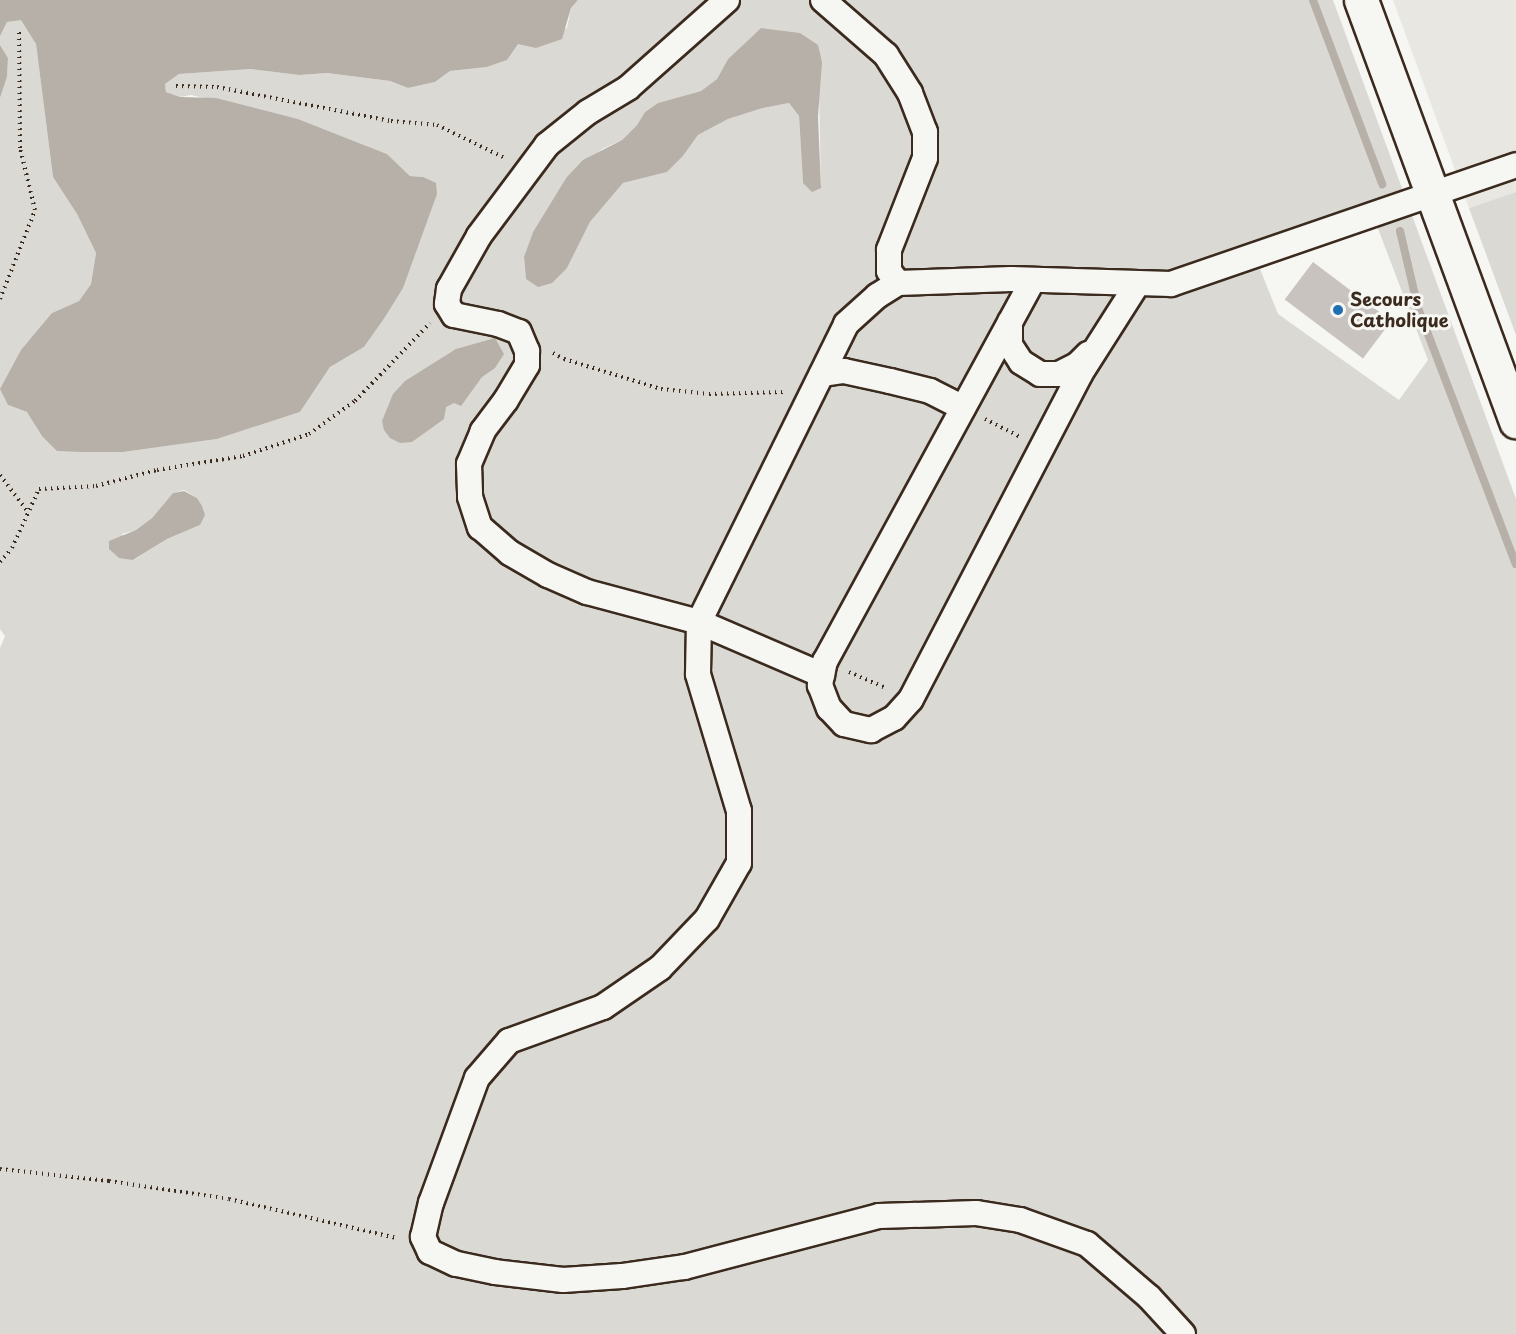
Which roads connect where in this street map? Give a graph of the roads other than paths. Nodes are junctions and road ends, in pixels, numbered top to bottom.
1 (727, 0) edge
2 (823, 0) edge
3 (1361, 0) edge
4 (1516, 165) edge
5 (1433, 194) junction
6 (889, 250) junction
7 (1033, 280) junction
8 (1138, 283) junction
9 (898, 284) junction
10 (1010, 322) junction
11 (846, 324) junction
12 (1099, 343) junction
13 (819, 381) junction
14 (963, 408) junction
15 (1516, 421) edge
16 (699, 622) junction
17 (824, 668) junction
18 (1183, 1334) edge

1 - 16 street
2 - 6 street
3 - 5 main road
4 - 5 street
5 - 8 street
5 - 15 main road
6 - 9 street
6 - 11 street
7 - 8 street
7 - 9 street
7 - 10 street
8 - 12 street
9 - 11 street
10 - 12 street
10 - 14 street
11 - 13 street
12 - 17 street
13 - 14 street
13 - 16 street
14 - 17 street
16 - 17 street
16 - 18 street

